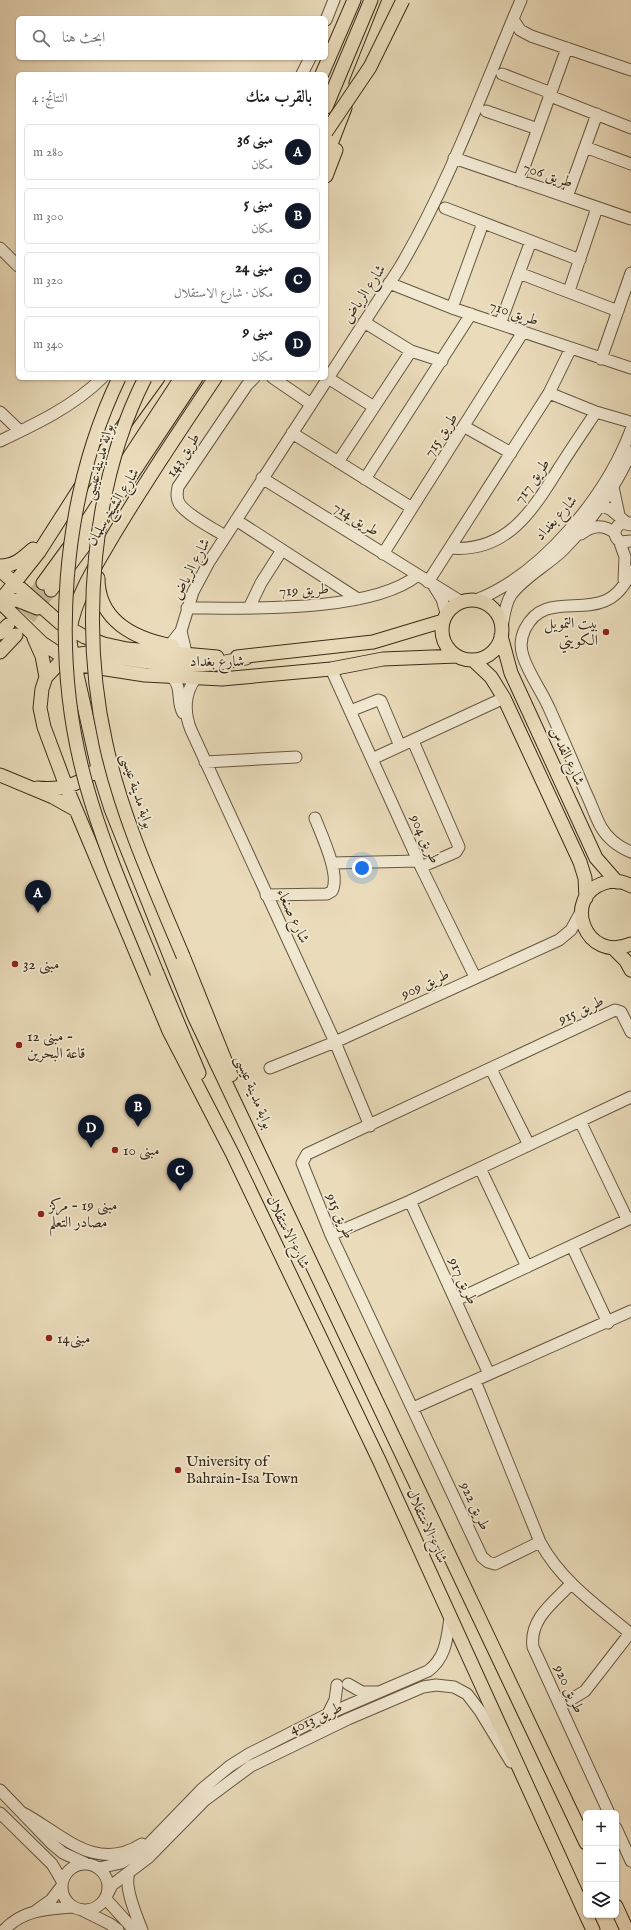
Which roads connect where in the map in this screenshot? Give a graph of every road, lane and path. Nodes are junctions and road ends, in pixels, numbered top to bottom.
1 (334, 0) edge
2 (354, 0) edge
3 (371, 0) edge
4 (389, 0) edge
5 (403, 0) edge
6 (521, 0) edge
7 (328, 16) edge
8 (513, 19) junction
9 (360, 27) junction
10 (531, 36) junction
11 (505, 37) junction
12 (567, 48) junction
13 (309, 60) edge
14 (631, 70) edge
15 (303, 72) edge
16 (323, 72) edge
17 (502, 74) dead end
18 (328, 84) edge
19 (550, 96) junction
20 (328, 102) edge
21 (486, 111) dead end
22 (597, 114) junction
23 (631, 128) edge
24 (538, 129) junction
25 (332, 130) edge
26 (585, 147) junction
27 (328, 148) edge
28 (454, 158) junction
29 (631, 164) edge
30 (328, 170) edge
31 (519, 181) junction
32 (567, 197) junction
33 (445, 208) dead end
34 (597, 208) junction
35 (631, 219) edge
36 (483, 223) junction
37 (531, 241) junction
38 (0, 248) edge
39 (580, 260) junction
40 (16, 264) edge
41 (519, 273) junction
42 (631, 275) edge
43 (389, 283) junction
44 (569, 291) junction
45 (452, 308) junction
46 (618, 310) junction
47 (471, 314) junction
48 (364, 322) junction
49 (500, 324) junction
50 (523, 332) junction
51 (571, 348) junction
52 (411, 351) junction
53 (602, 359) junction
54 (442, 361) junction
55 (631, 368) edge
56 (328, 378) joint
57 (100, 380) edge
58 (118, 380) edge
59 (144, 380) edge
60 (157, 380) edge
61 (181, 380) edge
62 (195, 380) edge
63 (214, 380) edge
64 (252, 380) edge
65 (276, 380) edge
66 (327, 380) edge
67 (549, 393) junction
68 (311, 404) junction
69 (374, 407) junction
70 (0, 412) edge
71 (596, 412) junction
72 (629, 425) edge
73 (465, 427) junction
74 (20, 431) junction
75 (292, 433) junction
76 (0, 441) edge
77 (631, 452) edge
78 (511, 453) junction
79 (338, 462) junction
80 (262, 478) junction
81 (365, 479) junction
82 (613, 486) junction
83 (615, 501) junction
84 (594, 506) junction
85 (412, 508) junction
86 (619, 515) junction
87 (236, 520) junction
88 (630, 522) edge
89 (52, 532) junction
90 (616, 535) junction
91 (226, 536) junction
92 (631, 541) edge
93 (450, 548) junction
94 (282, 550) junction
95 (563, 550) junction
96 (383, 554) junction
97 (102, 555) junction
98 (0, 566) edge
99 (0, 570) edge
100 (631, 571) edge
101 (418, 575) junction
102 (431, 584) junction
103 (623, 584) junction
104 (5, 596) edge
105 (358, 599) junction
106 (476, 600) junction
107 (460, 601) junction
108 (187, 608) junction
109 (249, 608) junction
110 (444, 617) junction
111 (54, 619) junction
112 (9, 627) edge
113 (70, 630) junction
114 (181, 630) junction
115 (502, 631) junction
116 (32, 634) junction
117 (170, 645) junction
118 (185, 648) junction
119 (0, 652) edge
120 (457, 656) junction
121 (246, 658) junction
122 (70, 659) junction
123 (472, 660) junction
124 (331, 669) junction
125 (110, 671) junction
126 (46, 677) junction
127 (172, 677) junction
128 (196, 678) junction
129 (82, 693) junction
130 (504, 698) junction
131 (350, 711) junction
132 (187, 719) junction
133 (413, 741) junction
134 (400, 746) junction
135 (296, 758) dead end
136 (372, 759) junction
137 (205, 762) junction
138 (98, 768) junction
139 (0, 775) edge
140 (66, 786) junction
141 (27, 788) junction
142 (76, 810) junction
143 (315, 818) dead end
144 (631, 852) edge
145 (332, 863) junction
146 (419, 864) junction
147 (617, 882) junction
148 (631, 886) edge
149 (266, 895) junction
150 (586, 898) junction
151 (581, 912) junction
152 (631, 944) edge
153 (614, 949) junction
154 (631, 970) edge
155 (475, 977) junction
156 (631, 1032) edge
157 (335, 1042) junction
158 (270, 1068) dead end
159 (491, 1069) junction
160 (631, 1097) edge
161 (580, 1121) junction
162 (370, 1126) junction
163 (529, 1145) junction
164 (232, 1152) junction
165 (480, 1168) junction
166 (279, 1196) junction
167 (410, 1201) junction
168 (629, 1219) edge
169 (331, 1235) junction
170 (572, 1246) junction
171 (527, 1267) junction
172 (456, 1300) junction
173 (631, 1311) edge
174 (608, 1323) junction
175 (489, 1374) junction
176 (475, 1381) junction
177 (413, 1408) junction
178 (540, 1542) junction
179 (571, 1584) junction
180 (450, 1618) junction
181 (631, 1634) edge
182 (379, 1692) junction
183 (560, 1706) junction
184 (352, 1711) junction
185 (328, 1714) junction
186 (0, 1790) edge
187 (529, 1792) junction
188 (608, 1810) edge
189 (0, 1813) edge
190 (23, 1813) junction
191 (161, 1832) junction
192 (619, 1835) edge
193 (583, 1837) edge
194 (631, 1861) edge
195 (85, 1863) junction
196 (99, 1868) junction
197 (130, 1871) junction
198 (61, 1884) junction
199 (106, 1896) junction
200 (77, 1908) junction
201 (583, 1909) edge
202 (37, 1910) junction
203 (619, 1912) edge
204 (587, 1918) edge
205 (627, 1927) edge
206 (4, 1930) edge
207 (118, 1930) edge
208 (134, 1930) edge
209 (142, 1930) edge
210 (593, 1930) edge

1 - 7 street
2 - 16 main road
3 - 9 main road
4 - 25 main road
5 - 25 main road, bridge
6 - 8 street, شارع الرياض
8 - 10 street
8 - 11 street, شارع الرياض
9 - 18 main road
9 - 20 main road
10 - 11 street
10 - 12 street
11 - 28 street, شارع الرياض
12 - 14 street
12 - 19 street
13 - 15 street
17 - 19 street
19 - 22 street
19 - 24 street
21 - 24 street
22 - 23 street
22 - 26 street
24 - 31 street
25 - 27 main road
25 - 30 main road
26 - 29 street
26 - 32 street
28 - 31 street, طريق 706
28 - 43 street, شارع الرياض
31 - 32 street, طريق 706
32 - 34 street, طريق 706
33 - 36 street
34 - 35 street, طريق 706
34 - 39 street
36 - 37 street
36 - 45 street
37 - 39 street
37 - 41 street
38 - 40 street
39 - 44 street
41 - 44 street
41 - 49 street
42 - 46 street
43 - 45 street, طريق 710
43 - 48 street, شارع الرياض
44 - 46 street
45 - 47 street, طريق 710
46 - 53 street
47 - 49 street, طريق 710
47 - 54 street
48 - 52 street
48 - 56 street, شارع الرياض
49 - 50 street, طريق 710
50 - 51 street, طريق 710
50 - 73 street, طريق 715
51 - 53 street, طريق 710
51 - 67 street
52 - 54 street
52 - 69 street
53 - 55 street, طريق 710
54 - 81 street
56 - 69 street
57 - 74 street
58 - 164 main road, بوابة مدينة عيسى, bridge
59 - 166 main road, بوابة مدينة عيسى, bridge
60 - 89 main road
61 - 62 main road, شارع الشيخ سلمان
63 - 97 main road, شارع الشيخ سلمان
64 - 91 street, طريق 143
65 - 68 street
66 - 68 street, شارع الرياض
67 - 71 street
67 - 78 street
68 - 75 street, شارع الرياض
69 - 79 street
70 - 74 street
71 - 72 street
71 - 93 street, طريق 717
72 - 84 street, شارع بغداد
73 - 78 street
73 - 85 street, طريق 715
74 - 76 street
75 - 79 street
75 - 80 street, شارع الرياض
77 - 82 street, شارع بغداد
78 - 93 street
79 - 81 street
80 - 87 street, شارع الرياض
80 - 96 street, طريق 714
81 - 85 street
82 - 83 street
82 - 84 street, شارع بغداد
83 - 86 street
83 - 88 street
84 - 86 street
84 - 90 street
84 - 95 street, شارع بغداد
84 - 106 street, شارع بغداد
85 - 96 street, طريق 715
86 - 88 street
87 - 91 street, شارع الرياض
87 - 94 street
88 - 90 street
89 - 98 main road
89 - 104 main road
90 - 92 street
90 - 95 street
90 - 103 street
91 - 108 street, شارع الرياض
93 - 102 street
94 - 105 street
94 - 109 street
95 - 115 street, شارع بغداد
96 - 101 street, طريق 714
97 - 113 main road, شارع الشيخ سلمان
97 - 117 main road
99 - 104 main road, شارع بغداد
100 - 103 street
101 - 102 street, طريق 714
101 - 105 street, طريق 719
102 - 107 street, طريق 714
102 - 110 street, طريق 714
103 - 144 street
104 - 111 main road, شارع بغداد
104 - 111 main road
104 - 112 main road
105 - 109 street, طريق 719
106 - 107 main road
106 - 115 main road
107 - 110 main road
108 - 109 street, طريق 719
108 - 114 street, شارع الرياض
110 - 120 main road
110 - 121 main road, شارع بغداد
111 - 113 main road, شارع بغداد
112 - 116 main road, شارع بغداد
112 - 119 main road
113 - 121 main road, شارع بغداد
113 - 122 main road, شارع الشيخ سلمان
114 - 117 street, شارع الرياض
114 - 118 street, شارع الرياض
115 - 123 main road
115 - 147 main road, شارع القدس
116 - 122 main road, شارع بغداد
116 - 126 main road
117 - 118 main road
118 - 121 main road
120 - 123 main road
120 - 124 main road, شارع بغداد
121 - 122 main road
122 - 125 main road, شارع بغداد
122 - 126 main road
122 - 129 main road, شارع الشيخ سلمان
123 - 130 main road
124 - 128 main road, شارع بغداد
124 - 131 street, طريق 904
125 - 127 main road, شارع بغداد
125 - 129 main road
126 - 140 main road
127 - 128 main road, شارع بغداد
127 - 132 street, شارع صنعاء
128 - 132 street, شارع صنعاء
129 - 138 main road, شارع الشيخ سلمان
130 - 133 street
130 - 150 main road
131 - 134 street
131 - 136 street, طريق 904
132 - 137 street, شارع صنعاء
133 - 134 street
133 - 146 street
134 - 136 street
135 - 137 street
136 - 146 street, طريق 904
137 - 149 street, شارع صنعاء
138 - 140 main road
138 - 166 main road, شارع الشيخ سلمان
139 - 141 main road
140 - 141 main road
140 - 142 main road
141 - 142 main road
142 - 164 main road
143 - 145 street
145 - 146 street
145 - 149 street
146 - 155 street, طريق 904
147 - 148 main road
147 - 150 main road
149 - 157 street, شارع صنعاء
150 - 151 main road
151 - 153 main road
151 - 155 street, طريق 909
152 - 153 main road
153 - 154 main road
155 - 157 street, طريق 909
156 - 159 street, طريق 915
157 - 158 street, طريق 909
157 - 162 street, شارع صنعاء
159 - 162 street, طريق 915
159 - 163 street
160 - 161 street
161 - 163 street
161 - 168 street
162 - 169 street, طريق 915
163 - 165 street
164 - 180 main road, شارع الاستقلال
165 - 167 street
165 - 171 street
166 - 193 main road, شارع الاستقلال
167 - 169 street
167 - 172 street, طريق 917
168 - 170 street
169 - 177 street, طريق 915
170 - 171 street
170 - 174 street
171 - 172 street
172 - 175 street, طريق 917
173 - 174 street
174 - 175 street
175 - 176 street
176 - 177 street
176 - 178 street
177 - 178 street, طريق 922
178 - 179 street
179 - 181 street
179 - 183 street, طريق 920
180 - 182 street, طريق 4013
180 - 187 main road, شارع الاستقلال
181 - 183 street
182 - 184 street, طريق 4013
182 - 185 street
183 - 188 street, طريق 920
184 - 185 street, طريق 4013
184 - 187 street, طريق 4013
184 - 197 street, طريق 4013
185 - 191 street, طريق 4013
186 - 190 street
187 - 201 main road, شارع الاستقلال
189 - 198 street
190 - 191 street
190 - 195 street
191 - 196 street, طريق 4013
192 - 194 street
195 - 196 street
195 - 198 street
196 - 199 street
197 - 199 street, طريق 4013
197 - 209 street
198 - 200 street
198 - 202 street
199 - 200 street
199 - 208 street
200 - 202 street
200 - 207 street
202 - 206 street
203 - 205 main road
204 - 210 main road, شارع الاستقلال

